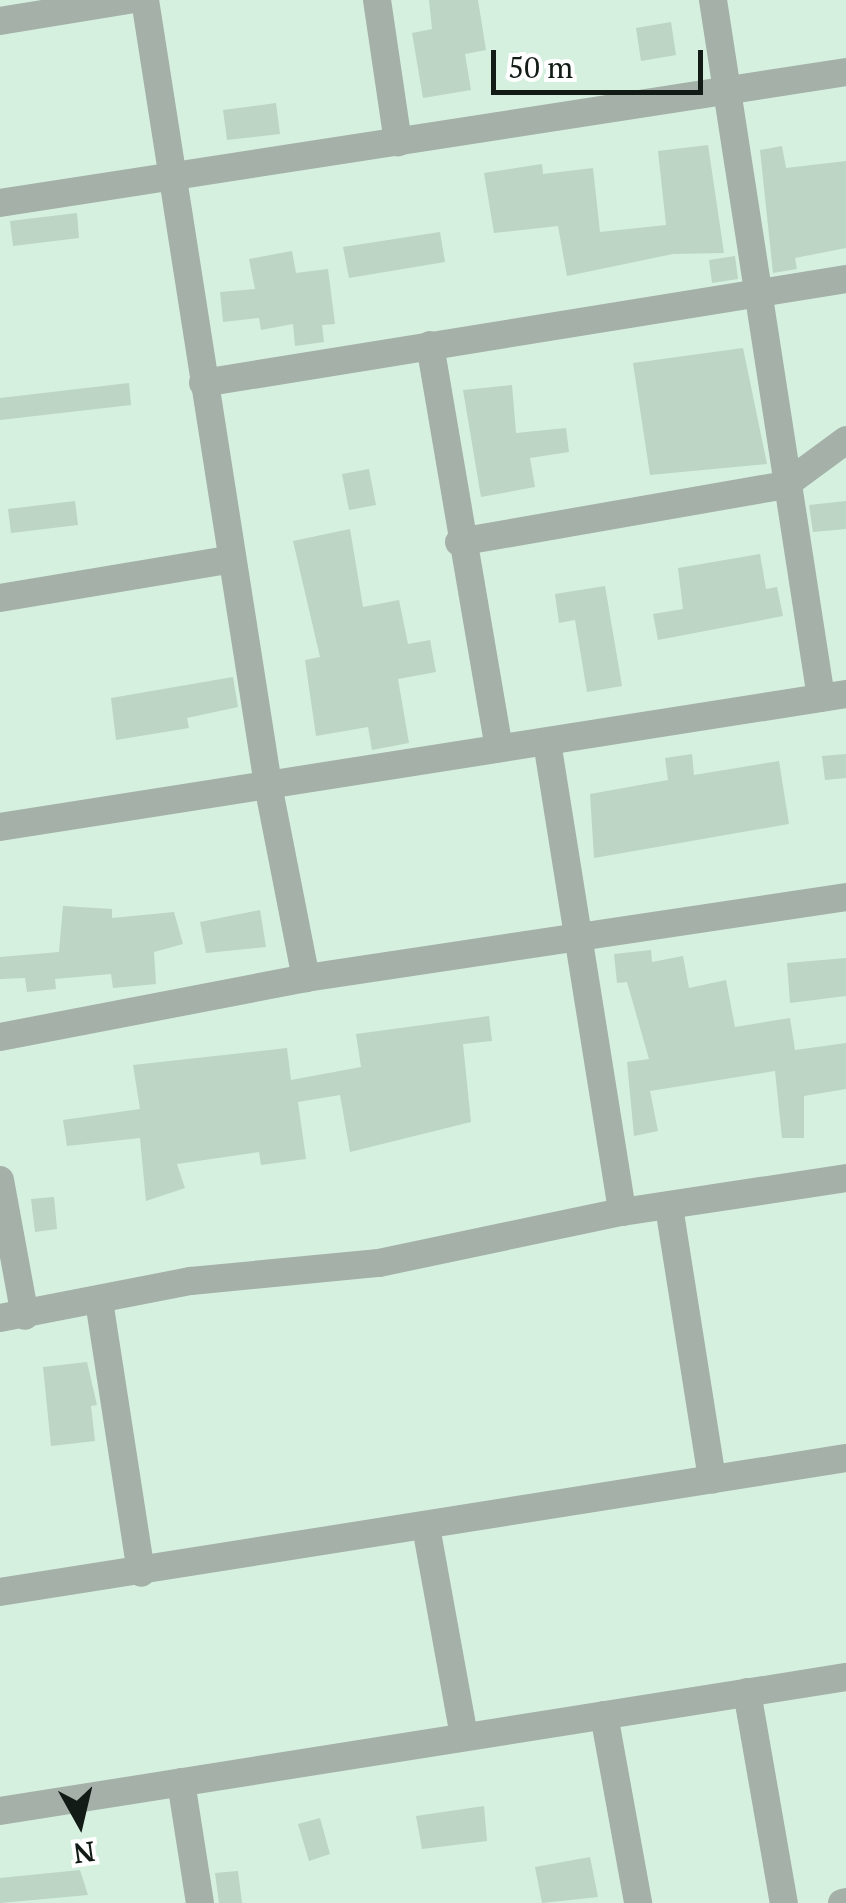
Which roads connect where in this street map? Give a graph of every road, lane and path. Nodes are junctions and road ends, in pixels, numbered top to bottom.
1 (128, 0) edge
2 (145, 0) edge
3 (377, 0) edge
4 (713, 0) edge
5 (0, 21) edge
6 (846, 72) edge
7 (729, 90) junction
8 (398, 142) junction
9 (171, 179) junction
10 (0, 203) edge
11 (846, 279) edge
12 (760, 293) junction
13 (430, 346) junction
14 (204, 382) junction
15 (846, 440) edge
16 (785, 485) junction
17 (459, 542) junction
18 (232, 560) junction
19 (0, 598) edge
20 (834, 696) edge
21 (547, 742) junction
22 (499, 748) junction
23 (268, 785) junction
24 (0, 828) edge
25 (846, 897) edge
26 (577, 936) junction
27 (306, 978) junction
28 (0, 1037) edge
29 (846, 1178) edge
30 (0, 1180) edge
31 (668, 1206) junction
32 (622, 1212) junction
33 (99, 1301) junction
34 (12, 1317) edge
35 (846, 1458) edge
36 (712, 1480) junction
37 (426, 1527) junction
38 (141, 1573) junction
39 (0, 1592) edge
40 (846, 1677) edge
41 (748, 1692) junction
42 (604, 1715) junction
43 (464, 1737) junction
44 (181, 1782) junction
45 (0, 1811) edge
46 (200, 1903) edge
47 (638, 1903) edge
48 (784, 1903) edge

1 - 5 street
2 - 9 street
3 - 8 street
4 - 7 street
6 - 7 street
7 - 8 street
7 - 12 street
8 - 9 street
9 - 10 street
9 - 14 street
11 - 12 street
12 - 13 street
12 - 16 street
13 - 14 street
13 - 17 street
14 - 18 street
15 - 16 street
16 - 17 street
16 - 20 street
17 - 22 street
18 - 19 street
18 - 23 street
20 - 21 street
21 - 22 street
21 - 26 street
22 - 23 street
23 - 24 street
23 - 27 street
25 - 26 street
26 - 27 street
26 - 32 street
27 - 28 street
29 - 31 street
30 - 34 street
31 - 32 street
31 - 36 street
32 - 33 street
33 - 34 street
33 - 38 street
35 - 36 street
36 - 37 street
37 - 38 street
37 - 43 street
38 - 39 street
40 - 41 street
41 - 42 street
41 - 48 street
42 - 43 street
42 - 47 street
43 - 44 street
44 - 45 street
44 - 46 street

